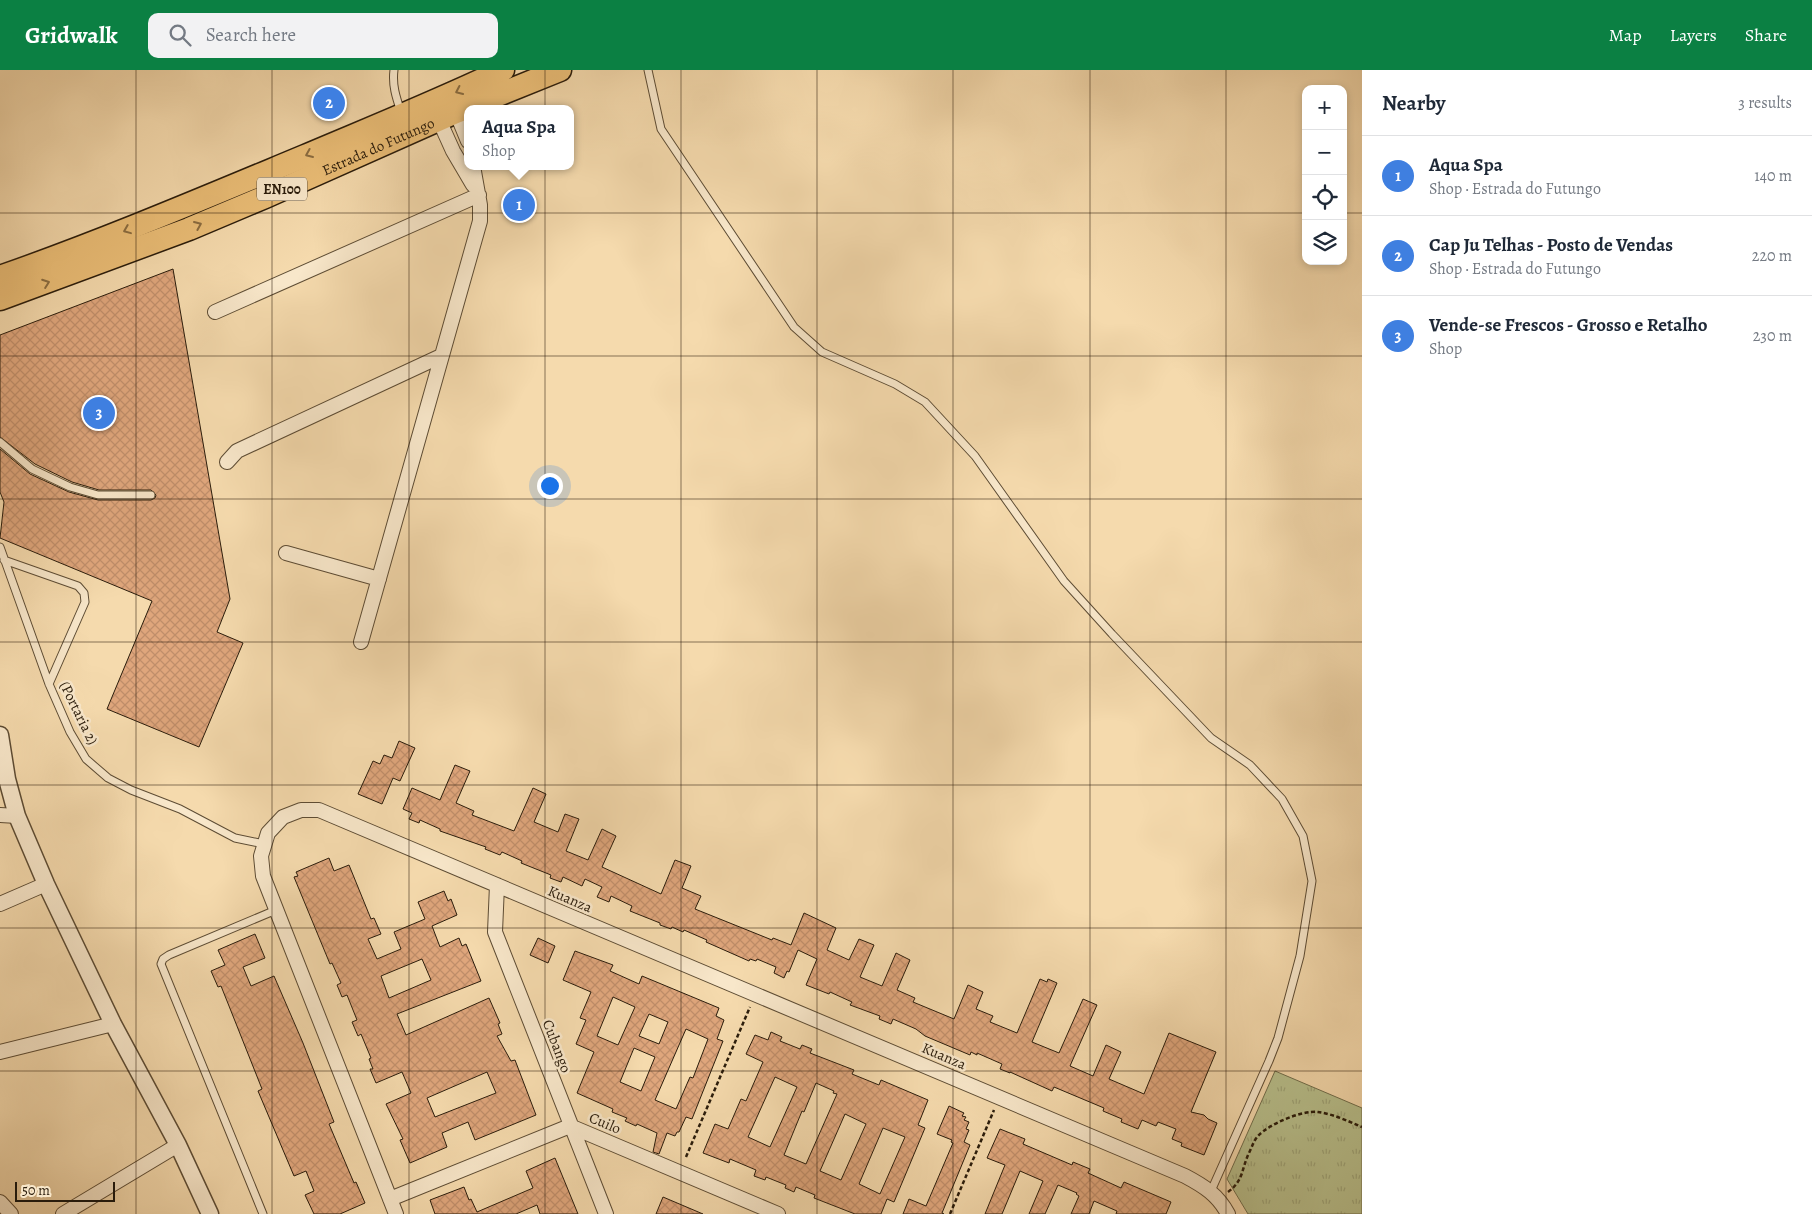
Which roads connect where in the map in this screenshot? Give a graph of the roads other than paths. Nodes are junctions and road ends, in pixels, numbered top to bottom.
1 (394, 70) edge
2 (503, 70) edge
3 (560, 70) edge
4 (648, 70) edge
5 (475, 105) edge
6 (464, 109) edge
7 (402, 114) junction
8 (448, 116) junction
9 (464, 136) edge
10 (464, 170) edge
11 (464, 170) edge
12 (474, 170) edge
13 (479, 195) junction
14 (0, 277) edge
15 (0, 299) edge
16 (214, 312) dead end
17 (441, 356) junction
18 (0, 442) edge
19 (227, 462) dead end
20 (151, 495) dead end
21 (0, 547) edge
22 (286, 553) dead end
23 (4, 560) junction
24 (379, 579) junction
25 (362, 642) dead end
26 (49, 684) junction
27 (0, 735) edge
28 (0, 815) edge
29 (17, 816) junction
30 (264, 844) junction
31 (46, 884) junction
32 (497, 885) junction
33 (0, 904) edge
34 (276, 910) junction
35 (113, 1024) junction
36 (0, 1052) edge
37 (570, 1126) junction
38 (178, 1145) junction
39 (1215, 1195) junction
40 (390, 1199) junction
41 (0, 1202) edge
42 (11, 1214) edge
43 (63, 1214) edge
44 (210, 1214) edge
45 (263, 1214) edge
46 (396, 1214) edge
47 (606, 1214) edge
48 (778, 1214) edge
49 (1228, 1214) edge

1 - 7 lane
2 -> 7 highway, Estrada do Futungo / EN100
3 - 5 highway, Estrada do Futungo / EN100
4 - 39 lane
6 - 8 highway, Estrada do Futungo / EN100
7 -> 14 highway, Estrada do Futungo / EN100
8 - 9 street
8 - 10 street
15 -> 8 highway, Estrada do Futungo / EN100
11 - 13 street
12 - 13 street
13 - 16 street
13 - 17 street
17 - 19 street
17 - 24 street
18 - 20 lane
21 - 23 lane, (Portaria 2)
22 - 24 street
23 - 26 lane, (Portaria 2)
23 - 26 lane
24 - 25 street
26 - 30 lane, (Portaria 2)
27 - 29 street
28 - 29 street
29 - 31 street
30 - 32 street, Kuanza
30 - 34 street, Kuanza
31 - 33 street
31 - 35 street
32 - 37 street, Cubango
32 - 39 street, Kuanza
34 - 40 street, Kuanza
34 - 45 lane
35 - 36 street
35 - 38 street
37 - 40 street, Cuilo
37 - 47 street, Cubango
37 - 48 street, Cuilo
38 - 43 street
38 - 44 street
39 - 49 street
40 - 46 street, Kuanza
41 - 42 street

